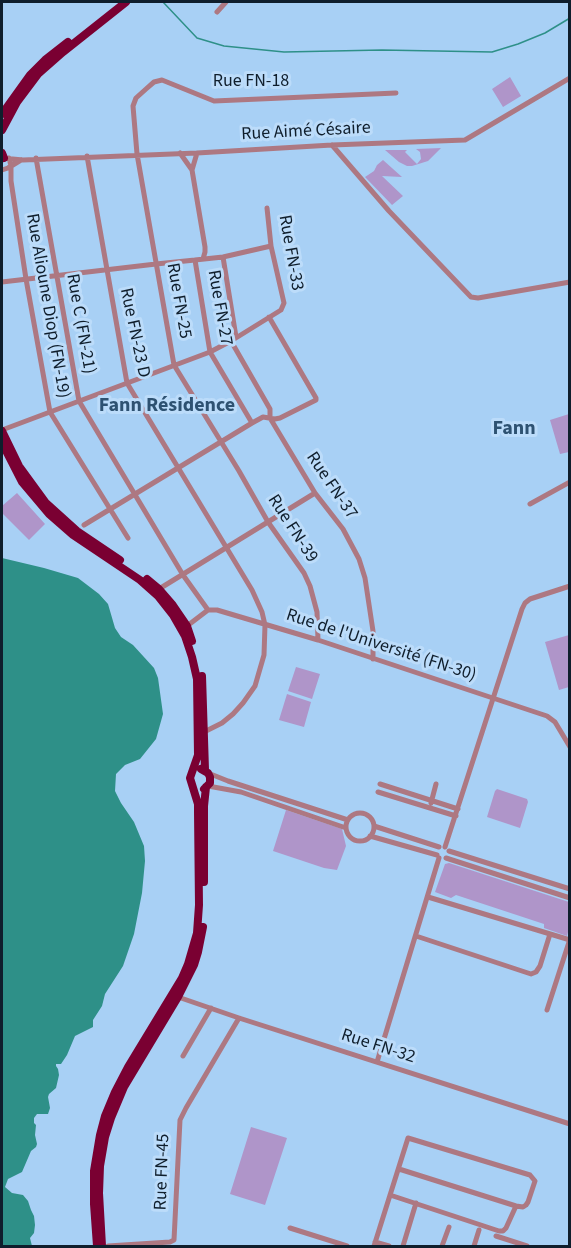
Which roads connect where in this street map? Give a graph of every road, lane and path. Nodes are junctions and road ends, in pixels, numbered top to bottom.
1 (118, 2) edge
2 (126, 2) edge
3 (226, 2) edge
4 (217, 12) dead end
5 (570, 78) edge
6 (396, 93) dead end
7 (2, 114) edge
8 (2, 130) edge
9 (332, 145) junction
10 (180, 153) junction
11 (197, 153) junction
12 (137, 154) junction
13 (87, 156) junction
14 (4, 157) edge
15 (36, 158) junction
16 (25, 159) junction
17 (11, 166) junction
18 (2, 170) edge
19 (192, 170) junction
20 (267, 208) dead end
21 (272, 246) junction
22 (223, 257) junction
23 (202, 260) junction
24 (195, 261) junction
25 (156, 264) junction
26 (106, 270) junction
27 (57, 276) junction
28 (26, 279) junction
29 (2, 282) edge
30 (570, 282) edge
31 (269, 317) junction
32 (234, 339) junction
33 (210, 352) junction
34 (174, 365) junction
35 (127, 383) junction
36 (79, 401) junction
37 (50, 412) junction
38 (270, 418) junction
39 (252, 423) junction
40 (2, 431) edge
41 (221, 442) junction
42 (2, 443) edge
43 (178, 468) junction
44 (570, 482) edge
45 (315, 493) junction
46 (135, 494) junction
47 (530, 504) dead end
48 (110, 509) junction
49 (268, 522) junction
50 (84, 525) dead end
51 (128, 538) dead end
52 (226, 547) junction
53 (183, 575) junction
54 (570, 586) edge
55 (159, 589) junction
56 (208, 610) junction
57 (265, 625) junction
58 (186, 626) junction
59 (318, 640) junction
60 (373, 659) junction
61 (492, 698) junction
62 (204, 732) junction
63 (570, 747) edge
64 (206, 771) junction
65 (192, 773) junction
66 (380, 784) dead end
67 (436, 784) dead end
68 (207, 786) junction
69 (193, 787) junction
70 (397, 790) junction
71 (378, 792) dead end
72 (418, 796) junction
73 (395, 797) junction
74 (431, 801) junction
75 (416, 803) junction
76 (429, 808) junction
77 (458, 808) junction
78 (456, 816) junction
79 (348, 820) junction
80 (374, 826) junction
81 (346, 828) junction
82 (370, 836) junction
83 (445, 849) junction
84 (441, 857) junction
85 (570, 889) edge
86 (428, 897) junction
87 (570, 898) edge
88 (550, 934) junction
89 (416, 936) junction
90 (569, 940) edge
91 (178, 997) junction
92 (211, 1008) junction
93 (547, 1010) dead end
94 (239, 1018) junction
95 (183, 1056) dead end
96 (377, 1062) junction
97 (570, 1124) edge
98 (399, 1168) junction
99 (390, 1195) junction
100 (416, 1203) junction
101 (516, 1206) junction
102 (449, 1227) dead end
103 (290, 1228) dead end
104 (479, 1230) dead end
105 (496, 1236) dead end
106 (326, 1243) edge
107 (374, 1244) edge
108 (97, 1246) edge
109 (102, 1246) edge
110 (108, 1246) edge
111 (347, 1246) edge
112 (388, 1246) edge
113 (403, 1246) edge
114 (442, 1246) edge
115 (474, 1246) edge
116 (526, 1246) edge

1 - 7 highway
2 - 8 highway
3 - 4 street
5 - 9 street, Rue Aimé Césaire
6 - 12 street, Rue FN-18
9 - 11 street, Rue Aimé Césaire
9 - 30 street
10 - 11 street, Rue Aimé Césaire
10 - 12 street, Rue Aimé Césaire
10 - 19 street
11 - 19 street
12 - 13 street, Rue Aimé Césaire
12 - 25 street, Rue FN-25
13 - 15 street, Rue Aimé Césaire
13 - 26 street, Rue FN-23 D
14 - 16 street
14 - 17 street, Rue Alioune Diop (FN-19)
15 - 16 street, Rue Aimé Césaire
15 - 27 street, Rue C (FN-21)
16 - 17 street
17 - 18 street
17 - 28 street, Rue Alioune Diop (FN-19)
19 - 23 street
20 - 21 street, Rue FN-33
21 - 22 street
21 - 31 street, Rue FN-33
22 - 23 street
22 - 32 street
23 - 24 street
24 - 25 street
24 - 33 street, Rue FN-27
25 - 26 street
25 - 34 street, Rue FN-25
26 - 27 street
26 - 35 street, Rue FN-23 D
27 - 28 street
27 - 36 street, Rue C (FN-21)
28 - 29 street
28 - 37 street, Rue Alioune Diop (FN-19)
31 - 32 street
31 - 38 street
32 - 33 street
32 - 38 street, Rue FN-37
33 - 34 street
33 - 39 street, Rue FN-27
34 - 35 street
34 - 41 street, Rue FN-25
35 - 36 street
35 - 43 street, Rue FN-23 D
36 - 37 street
36 - 46 street, Rue C (FN-21)
37 - 40 street
37 - 48 street, Rue Alioune Diop (FN-19)
38 - 39 street
38 - 45 street, Rue FN-37
39 - 41 street
40 - 55 highway
41 - 43 street
41 - 49 street, Rue FN-39
42 - 65 highway
43 - 46 street
43 - 52 street, Rue FN-23 D
44 - 47 street
45 - 49 street
45 - 60 street, Rue FN-37
46 - 48 street
46 - 53 street, Rue C (FN-21)
48 - 50 street
48 - 51 street, Rue Alioune Diop (FN-19)
49 - 52 street
49 - 59 street, Rue FN-39
52 - 53 street
52 - 57 street, Rue FN-23 D
53 - 55 street
53 - 56 street
54 - 61 street
55 - 58 highway
56 - 57 street, Rue de l'Université (FN-30)
56 - 58 street
57 - 59 street, Rue de l'Université (FN-30)
57 - 62 street
58 - 62 highway
59 - 60 street, Rue de l'Université (FN-30)
60 - 61 street, Rue de l'Université (FN-30)
61 - 63 street, Rue de l'Université (FN-30)
61 - 77 street
62 - 64 highway
64 - 65 highway
64 - 68 highway
64 - 79 street
65 - 69 highway
66 - 70 street
67 - 74 street
68 - 69 highway
68 - 81 street
68 - 91 highway
69 - 108 highway
70 - 72 street
70 - 73 street
71 - 73 street
72 - 74 street
72 - 75 street
73 - 75 street
74 - 76 street
74 - 77 street
75 - 76 street
76 - 78 street
77 - 78 street
78 - 83 street
79 - 80 street
79 - 81 street
80 - 82 street
80 - 83 street
81 - 82 street
82 - 84 street
83 - 84 street
83 - 84 street
83 - 85 street
84 - 86 street
84 - 87 street
86 - 88 street
86 - 89 street
88 - 89 street
88 - 90 street
89 - 96 street
90 - 93 street
91 - 92 street, Rue FN-32
91 - 109 highway
92 - 94 street, Rue FN-32
92 - 95 street
94 - 96 street, Rue FN-32
94 - 110 street, Rue FN-45
96 - 97 street, Rue FN-32
98 - 99 street
98 - 101 street
98 - 101 street
99 - 100 street
99 - 107 street
100 - 101 street
100 - 113 street
102 - 114 street
103 - 106 street
104 - 115 street
105 - 116 street
106 - 111 street
107 - 112 street

